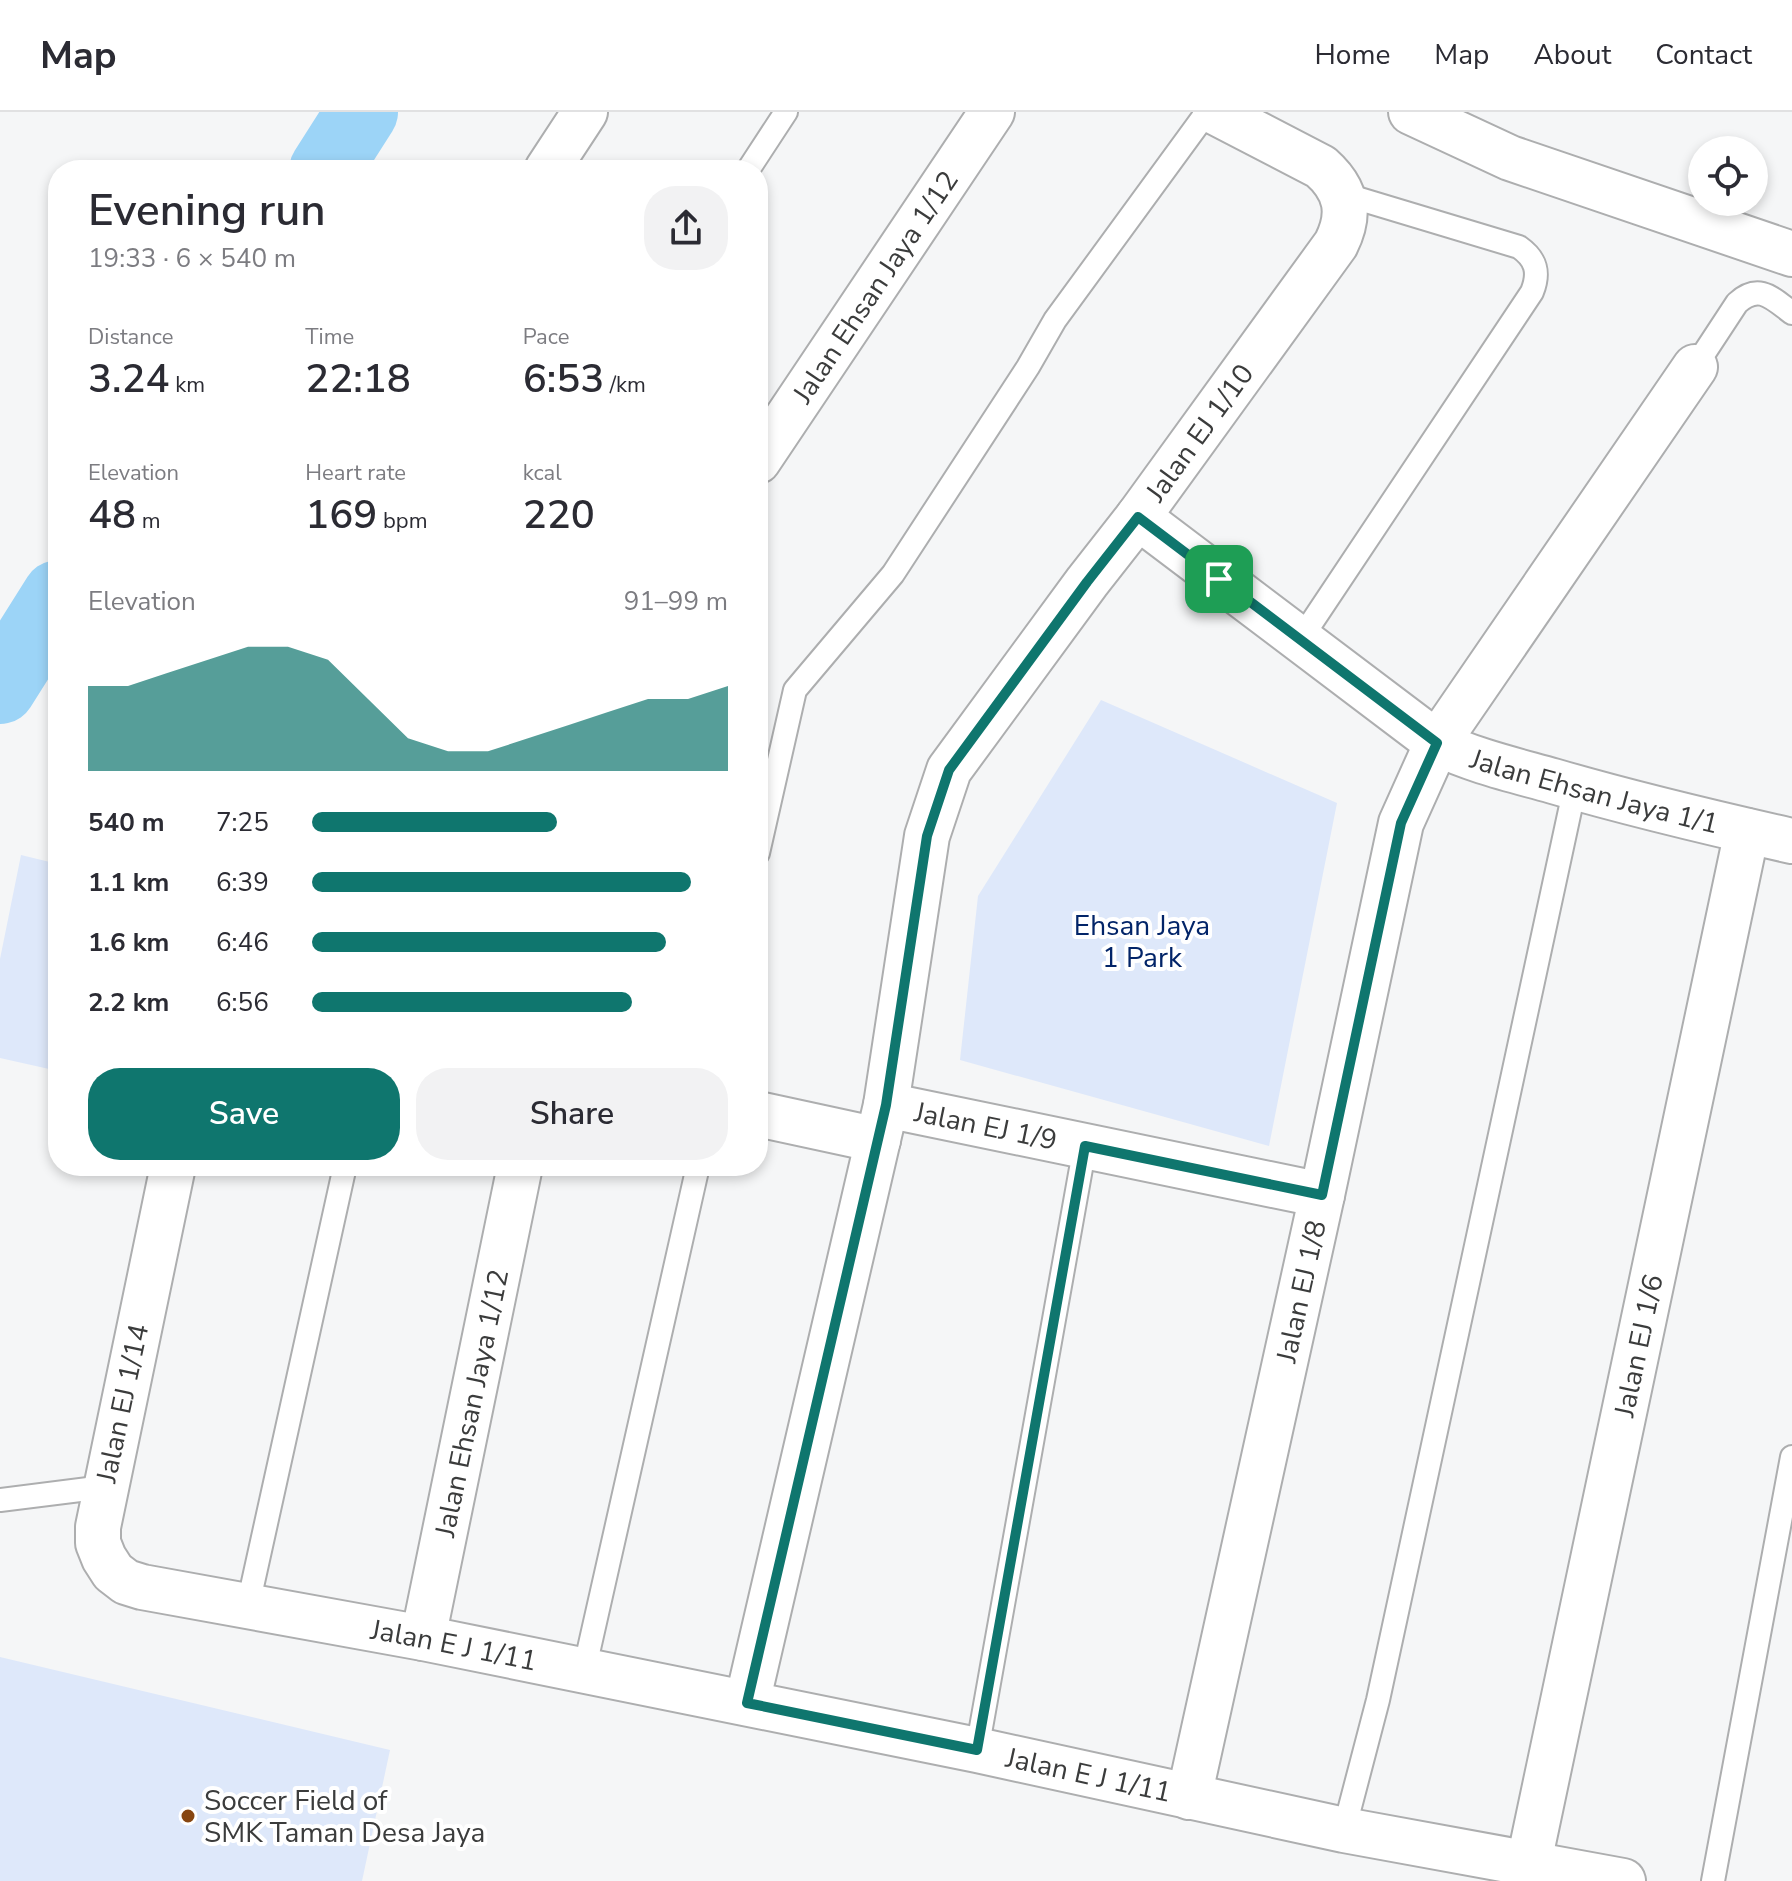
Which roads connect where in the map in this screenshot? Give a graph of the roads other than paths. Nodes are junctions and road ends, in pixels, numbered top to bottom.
1 (585, 112) edge
2 (786, 112) edge
3 (992, 112) edge
4 (1207, 112) edge
5 (1215, 112) edge
6 (1411, 112) edge
7 (554, 160) edge
8 (755, 160) edge
9 (1332, 180) junction
10 (1792, 254) edge
11 (1792, 313) edge
12 (1695, 367) joint
13 (768, 446) edge
14 (1138, 517) junction
15 (1300, 640) junction
16 (1437, 743) junction
17 (1575, 787) junction
18 (768, 809) edge
19 (1747, 831) junction
20 (1792, 841) edge
21 (768, 1115) edge
22 (882, 1122) junction
23 (1085, 1146) junction
24 (171, 1176) edge
25 (343, 1176) edge
26 (518, 1176) edge
27 (696, 1176) edge
28 (1322, 1195) junction
29 (1792, 1457) edge
30 (104, 1487) junction
31 (0, 1500) edge
32 (176, 1594) joint
33 (248, 1605) junction
34 (423, 1638) junction
35 (584, 1671) junction
36 (747, 1703) junction
37 (977, 1750) junction
38 (1189, 1797) junction
39 (1344, 1830) junction
40 (1529, 1862) junction
41 (1623, 1881) edge
42 (1713, 1881) edge

1 - 7 street
2 - 8 lane
3 - 13 street, Jalan Ehsan Jaya 1/12
4 - 18 lane
5 - 9 street
6 - 10 street
9 - 14 street, Jalan EJ 1/10
9 - 15 lane
11 - 12 lane
12 - 16 street, Jalan EJ 1/8
14 - 15 street, Jalan Ehsan Jaya 1/1
14 - 22 street, Jalan EJ 1/10
15 - 16 street, Jalan Ehsan Jaya 1/1
16 - 17 street, Jalan Ehsan Jaya 1/1
16 - 28 street, Jalan EJ 1/8
17 - 19 street, Jalan Ehsan Jaya 1/1
17 - 39 lane
19 - 20 street, Jalan Ehsan Jaya 1/1
19 - 40 street, Jalan EJ 1/6
21 - 22 street, Jalan EJ 1/9
22 - 23 street, Jalan EJ 1/9
22 - 36 street, Jalan EJ 1/10
23 - 28 street, Jalan EJ 1/9
23 - 37 lane
24 - 30 street, Jalan EJ 1/14
25 - 33 lane
26 - 34 street, Jalan Ehsan Jaya 1/12
27 - 35 lane
28 - 38 street, Jalan EJ 1/8
29 - 42 lane
30 - 31 lane
30 - 32 street, Jalan EJ 1/14
32 - 33 street, Jalan E J 1/11
33 - 34 street, Jalan E J 1/11
34 - 35 street, Jalan E J 1/11
35 - 36 street, Jalan E J 1/11
36 - 37 street, Jalan E J 1/11
37 - 38 street, Jalan E J 1/11
38 - 39 street, Jalan E J 1/11
39 - 40 street, Jalan E J 1/11
40 - 41 street, Jalan E J 1/11

